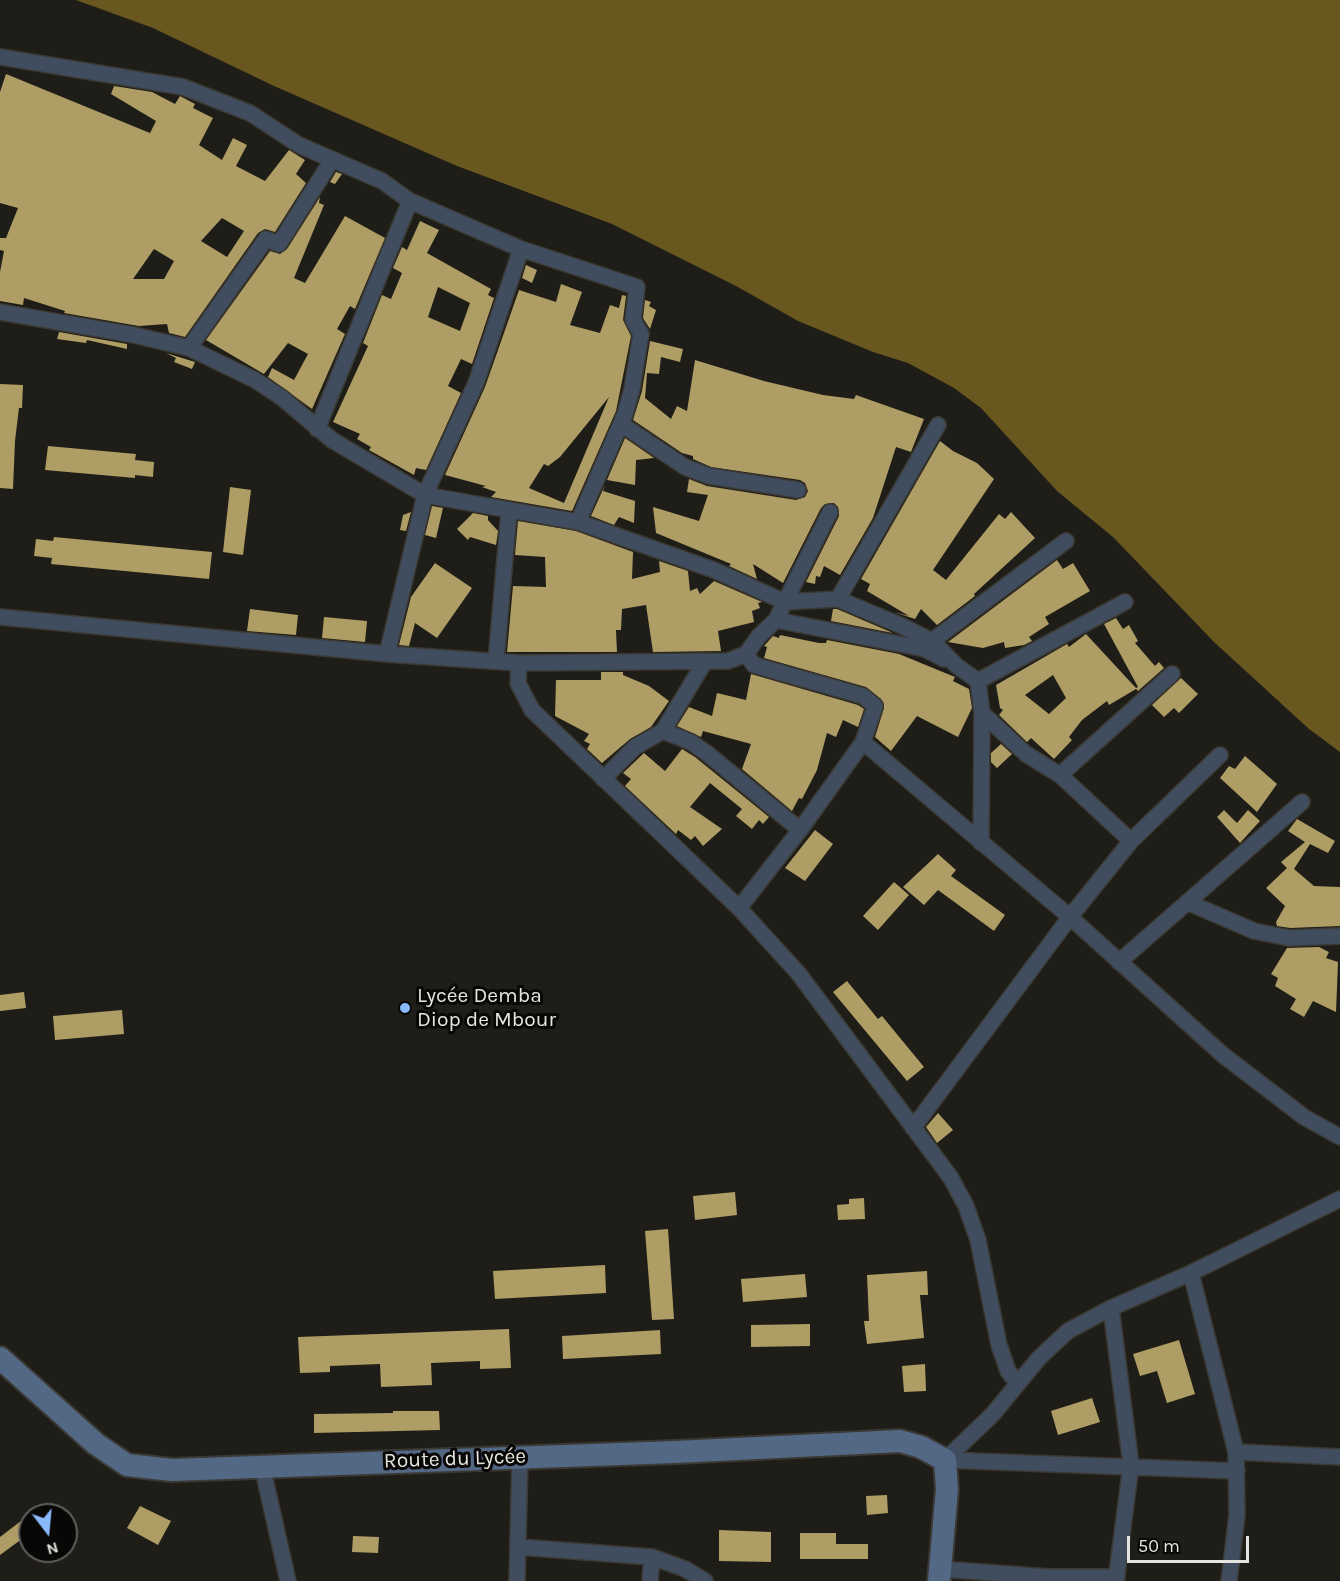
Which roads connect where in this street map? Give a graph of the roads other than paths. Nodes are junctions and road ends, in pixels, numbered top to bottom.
1 (1, 62) edge
2 (332, 160) junction
3 (410, 201) junction
4 (521, 249) junction
5 (0, 312) edge
6 (189, 348) junction
7 (621, 424) junction
8 (938, 425) dead end
9 (317, 429) junction
10 (798, 490) dead end
11 (425, 495) junction
12 (509, 512) junction
13 (830, 512) dead end
14 (578, 522) junction
15 (1066, 542) dead end
16 (838, 599) junction
17 (785, 602) junction
18 (1125, 602) dead end
19 (0, 617) edge
20 (776, 620) junction
21 (932, 641) junction
22 (387, 654) junction
23 (746, 654) junction
24 (496, 661) junction
25 (519, 663) junction
26 (704, 663) junction
27 (957, 666) junction
28 (1172, 674) dead end
29 (978, 681) junction
30 (982, 713) junction
31 (663, 730) junction
32 (863, 742) junction
33 (1220, 755) dead end
34 (1059, 775) junction
35 (603, 779) junction
36 (1302, 802) dead end
37 (800, 830) junction
38 (1131, 841) junction
39 (981, 843) junction
40 (1187, 902) junction
41 (740, 908) junction
42 (1070, 917) junction
43 (1340, 936) edge
44 (1119, 962) junction
45 (913, 1128) junction
46 (1340, 1137) edge
47 (1340, 1199) edge
48 (1191, 1273) junction
49 (1111, 1308) junction
50 (0, 1358) edge
51 (1017, 1383) junction
52 (1236, 1452) junction
53 (520, 1457) junction
54 (1340, 1457) edge
55 (945, 1460) junction
56 (262, 1466) junction
57 (1131, 1466) junction
58 (1237, 1472) junction
59 (519, 1547) junction
60 (652, 1557) junction
61 (940, 1575) edge
62 (1049, 1579) edge
63 (1117, 1579) edge
64 (288, 1581) edge
65 (517, 1581) edge
66 (650, 1581) edge
67 (705, 1581) edge
68 (1229, 1581) edge

1 - 2 street
2 - 3 street
2 - 6 street
3 - 4 street
3 - 9 street
4 - 7 street
4 - 11 street
5 - 6 street
6 - 9 street
7 - 10 street
7 - 14 street
8 - 16 street
9 - 11 street
11 - 12 street
11 - 22 street
12 - 14 street
12 - 24 street
13 - 17 street
14 - 17 street
15 - 21 street
16 - 17 street
16 - 21 street
17 - 20 street
18 - 29 street
19 - 22 street
20 - 23 street
20 - 27 street
21 - 27 street
22 - 24 street
23 - 26 street
23 - 32 street
24 - 25 street
25 - 26 street
25 - 35 street
26 - 31 street
27 - 29 street
28 - 34 street
29 - 30 street
30 - 34 street
30 - 39 street
31 - 35 street
31 - 37 street
32 - 37 street
32 - 39 street
33 - 38 street
34 - 38 street
35 - 41 street
36 - 40 street
37 - 41 street
38 - 42 street
39 - 42 street
40 - 43 street
40 - 44 street
41 - 45 street
42 - 44 street
42 - 45 street
44 - 46 street
45 - 51 street
47 - 48 street
48 - 49 street
48 - 52 street
49 - 51 street
49 - 57 street
50 - 56 main road, Route du Lycée
51 - 55 street
52 - 54 street
52 - 58 street
53 - 55 main road, Route du Lycée
53 - 56 main road, Route du Lycée
53 - 59 street
55 - 57 street
55 - 61 main road
56 - 64 street
57 - 58 street
57 - 63 street
58 - 68 street
59 - 60 street
59 - 65 street
60 - 66 street
60 - 67 street
61 - 62 street
62 - 63 street

